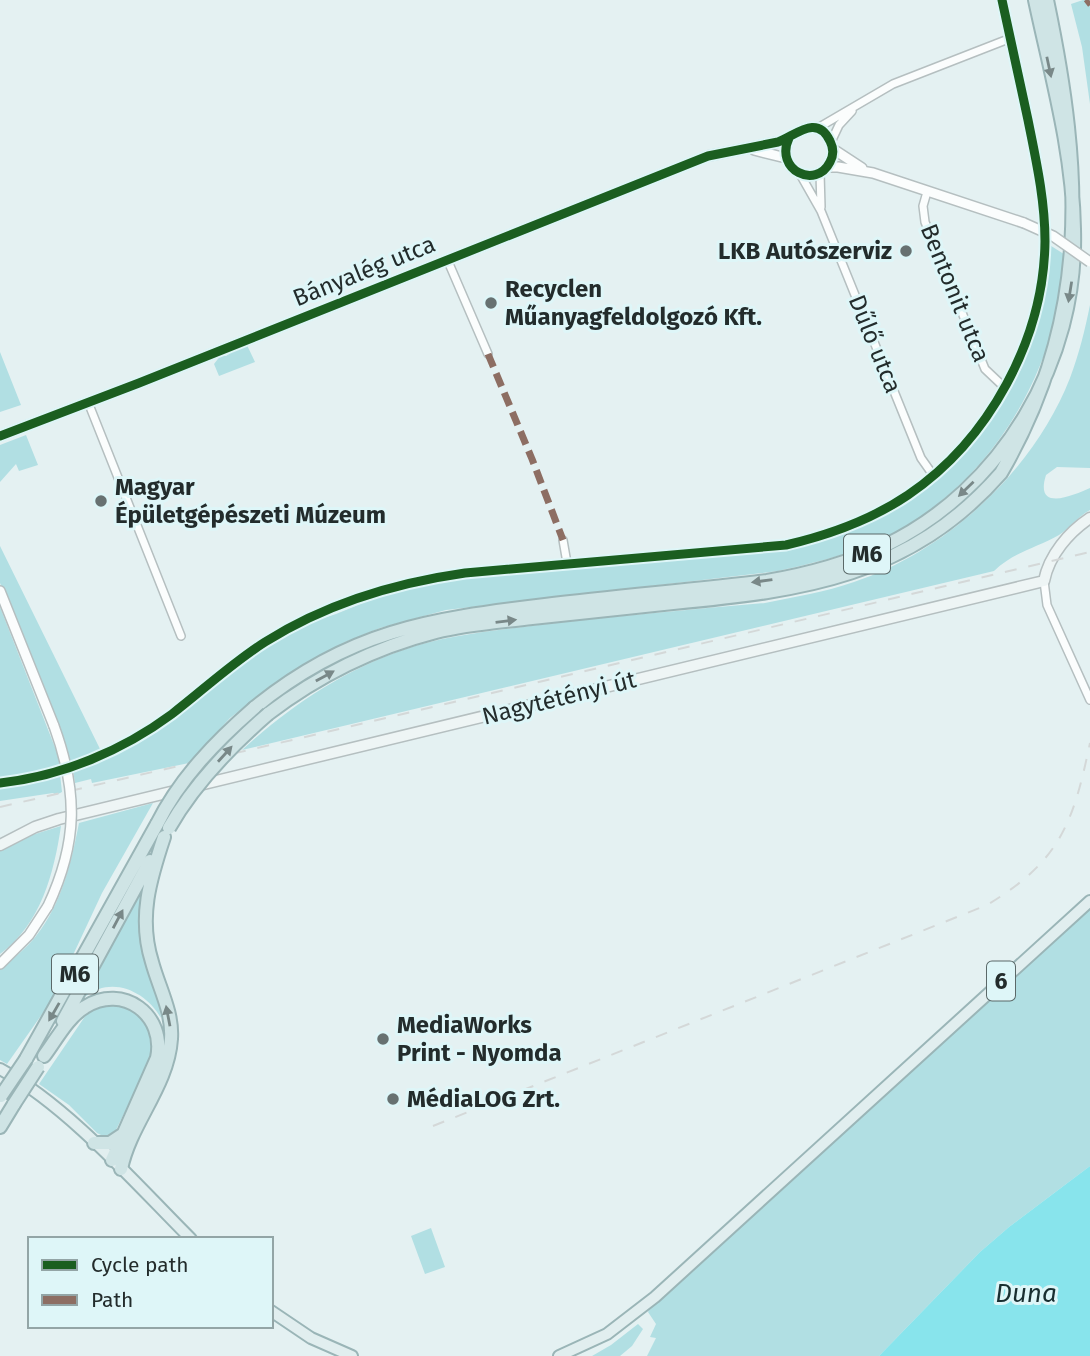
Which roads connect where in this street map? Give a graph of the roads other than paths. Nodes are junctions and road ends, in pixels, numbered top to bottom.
1 (1002, 0) edge
2 (1035, 0) edge
3 (1047, 0) edge
4 (1011, 38) junction
5 (857, 105) junction
6 (816, 128) junction
7 (789, 138) junction
8 (832, 146) junction
9 (744, 149) junction
10 (786, 158) junction
11 (823, 170) junction
12 (873, 173) junction
13 (800, 174) junction
14 (1085, 188) dead end
15 (927, 192) junction
16 (821, 211) junction
17 (1089, 242) edge
18 (447, 259) junction
19 (1090, 262) edge
20 (1087, 278) dead end
21 (488, 354) dead end
22 (1003, 387) junction
23 (88, 402) junction
24 (1049, 405) dead end
25 (0, 436) edge
26 (933, 475) junction
27 (1090, 519) edge
28 (563, 540) dead end
29 (566, 563) junction
30 (1044, 581) junction
31 (0, 591) edge
32 (181, 636) dead end
33 (1090, 700) edge
34 (0, 783) edge
35 (163, 830) junction
36 (0, 845) edge
37 (1090, 901) edge
38 (0, 964) edge
39 (41, 1062) junction
40 (0, 1069) edge
41 (1, 1097) edge
42 (0, 1127) edge
43 (122, 1135) junction
44 (94, 1143) junction
45 (117, 1164) junction
46 (189, 1237) edge
47 (273, 1312) edge
48 (352, 1356) edge
49 (559, 1356) edge

1 - 4 street
2 -> 35 highway, M6, bridge
3 - 14 highway
4 - 5 street, Bányalég utca
4 - 22 street
5 - 6 street, Bányalég utca
5 - 8 street, Bányalég utca
6 - 7 street, Bányalég utca
6 - 8 street
7 - 9 street, Bányalég utca
7 - 10 street
8 - 11 street, Bányalég utca
8 - 12 street
9 - 10 street, Bányalég utca
9 - 18 street, Bányalég utca
10 - 13 street
11 - 12 street
11 - 13 street
11 - 16 street, Dűlő utca
12 - 15 street
13 - 16 street, Dűlő utca
15 - 19 street, bridge
15 - 22 street, Bentonit utca
16 - 26 street, Dűlő utca
17 - 20 highway
18 - 21 street
18 - 23 street, Bányalég utca
22 - 26 street
23 - 25 street, Bányalég utca
23 - 32 street
35 -> 24 highway, M6, bridge
26 - 29 street
27 - 30 main road
28 - 29 street
29 - 34 street
30 - 33 street
30 - 36 main road, Nagytétényi út
31 - 38 street, bridge
39 -> 35 highway, M6
35 -> 41 highway, M6, bridge
45 -> 35 highway
37 - 49 main road, 6
39 - 42 highway, M6, bridge
39 - 43 highway
40 - 44 main road
43 - 44 highway
43 - 45 highway
44 - 45 main road
45 - 46 main road
47 - 48 main road

